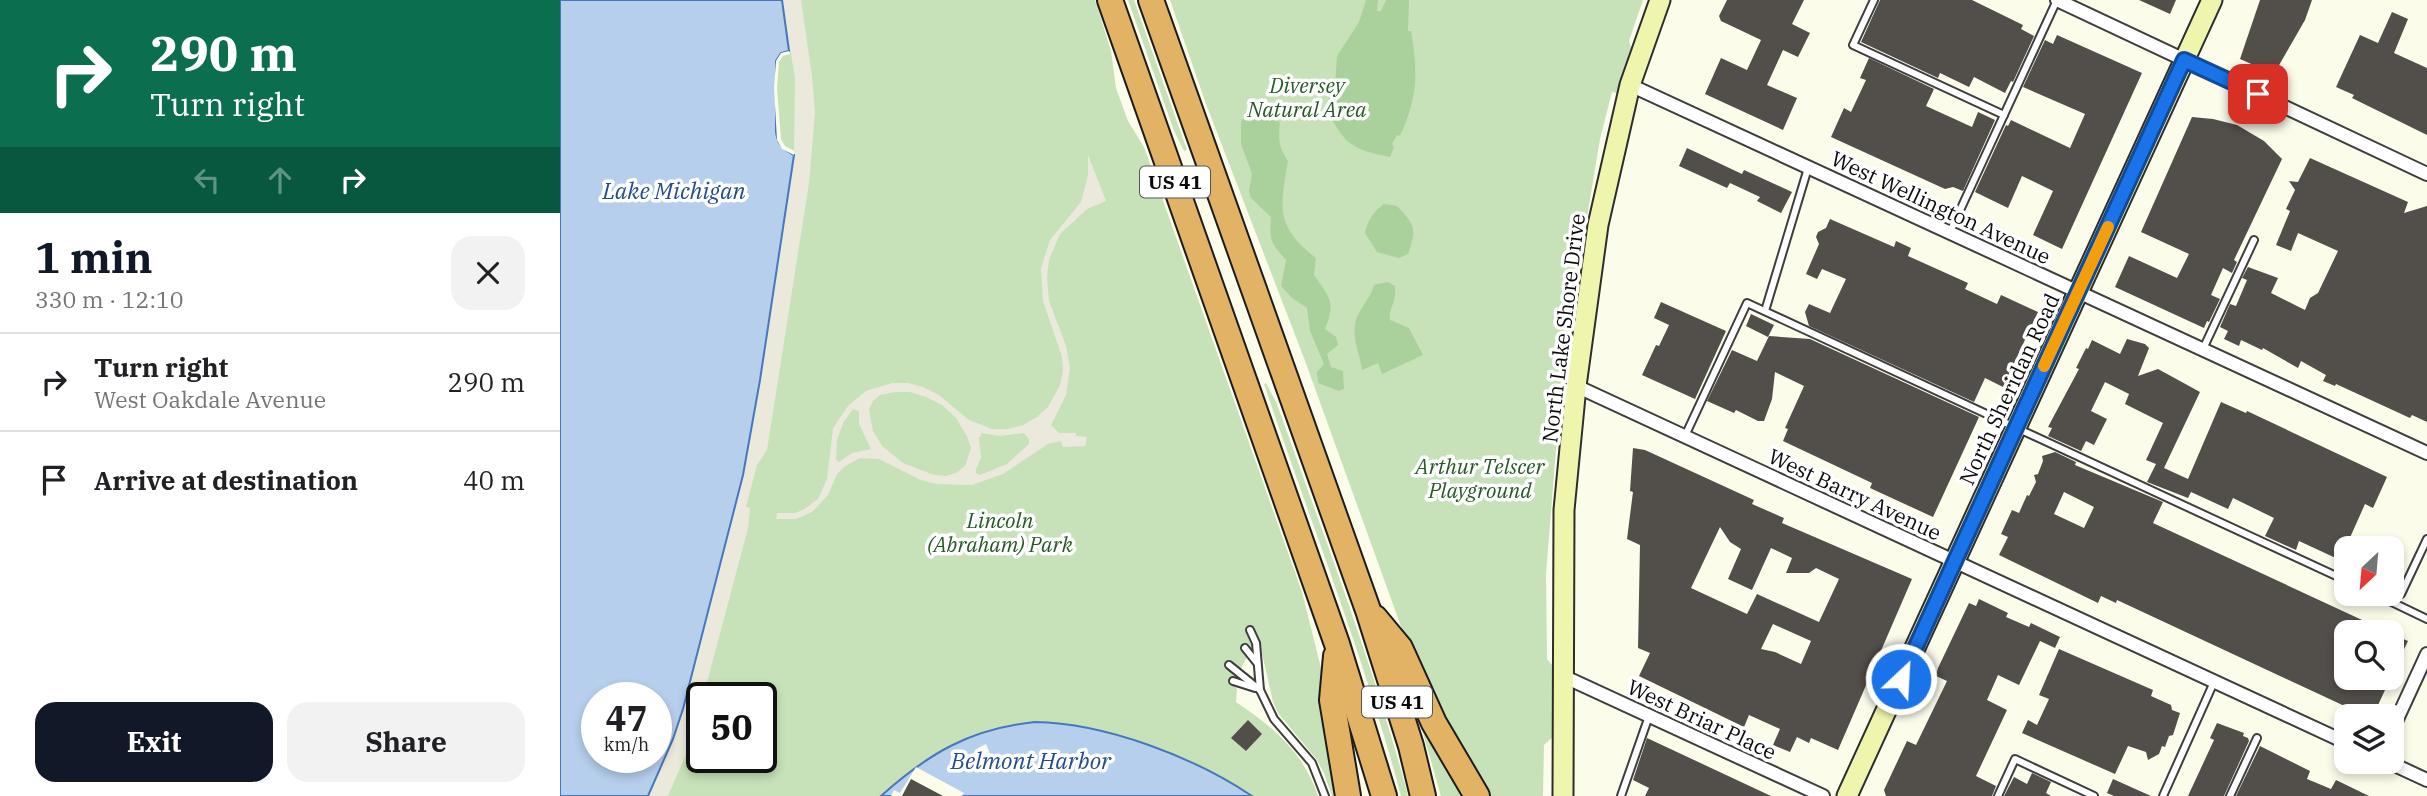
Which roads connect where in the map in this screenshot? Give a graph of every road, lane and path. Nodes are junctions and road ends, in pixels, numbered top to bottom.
1 (1110, 0) edge
2 (1151, 0) edge
3 (1660, 0) edge
4 (1874, 0) edge
5 (2057, 0) edge
6 (2212, 0) edge
7 (2184, 60) junction
8 (1630, 85) junction
9 (2004, 115) junction
10 (1808, 167) junction
11 (2427, 174) edge
12 (1950, 233) junction
13 (2254, 240) dead end
14 (2078, 292) junction
15 (1765, 311) junction
16 (2203, 349) junction
17 (1577, 386) junction
18 (2016, 427) junction
19 (1685, 436) junction
20 (2427, 453) edge
21 (2427, 538) edge
22 (1955, 562) junction
23 (2334, 575) edge
24 (2404, 590) edge
25 (2400, 606) edge
26 (1368, 610) junction
27 (2427, 619) edge
28 (1250, 630) dead end
29 (1337, 644) junction
30 (1245, 648) dead end
31 (2427, 654) edge
32 (1257, 663) junction
33 (1229, 665) dead end
34 (1564, 677) junction
35 (1233, 681) dead end
36 (2214, 682) junction
37 (1260, 690) junction
38 (2404, 704) edge
39 (1649, 716) junction
40 (2334, 737) edge
41 (2257, 738) dead end
42 (2404, 769) edge
43 (2427, 780) edge
44 (1325, 796) edge
45 (1348, 796) edge
46 (1384, 796) edge
47 (1423, 796) edge
48 (1477, 796) edge
49 (1563, 796) edge
50 (1620, 796) edge
51 (1823, 796) edge
52 (1847, 796) edge
53 (1998, 796) edge
54 (2094, 796) edge
55 (2163, 796) edge
56 (2230, 796) edge

1 - 29 highway, US 41
2 - 26 highway, US 41
3 - 8 main road, North Lake Shore Drive
4 - 9 lane
5 - 7 street
5 - 9 lane
6 - 7 main road, North Sheridan Road
7 - 11 street
7 - 14 main road, North Sheridan Road
8 - 10 street, West Wellington Avenue
8 - 17 main road, North Lake Shore Drive
9 - 12 lane
10 - 12 street, West Wellington Avenue
10 - 15 lane
12 - 14 street, West Wellington Avenue
13 - 16 lane
14 - 16 street, West Wellington Avenue
14 - 18 main road, North Sheridan Road
15 - 18 lane
15 - 19 lane
16 - 20 street, West Wellington Avenue
17 - 19 street, West Barry Avenue
17 - 34 main road, North Lake Shore Drive
18 - 22 main road, North Sheridan Road
18 - 23 lane
19 - 22 street, West Barry Avenue
21 - 24 lane
22 - 36 street, West Barry Avenue
22 - 52 main road, North Sheridan Road
25 - 27 lane
26 - 47 highway, US 41
26 - 48 highway
28 - 32 lane
29 - 45 highway
29 - 46 highway, US 41
30 - 32 lane
31 - 38 street
32 - 37 lane
33 - 37 lane
34 - 39 street, West Briar Place
34 - 49 main road, North Lake Shore Drive
35 - 37 lane
36 - 40 street, West Barry Avenue
36 - 55 lane
37 - 44 lane
39 - 50 lane
39 - 51 street, West Briar Place
41 - 56 lane
42 - 43 street
53 - 54 lane

